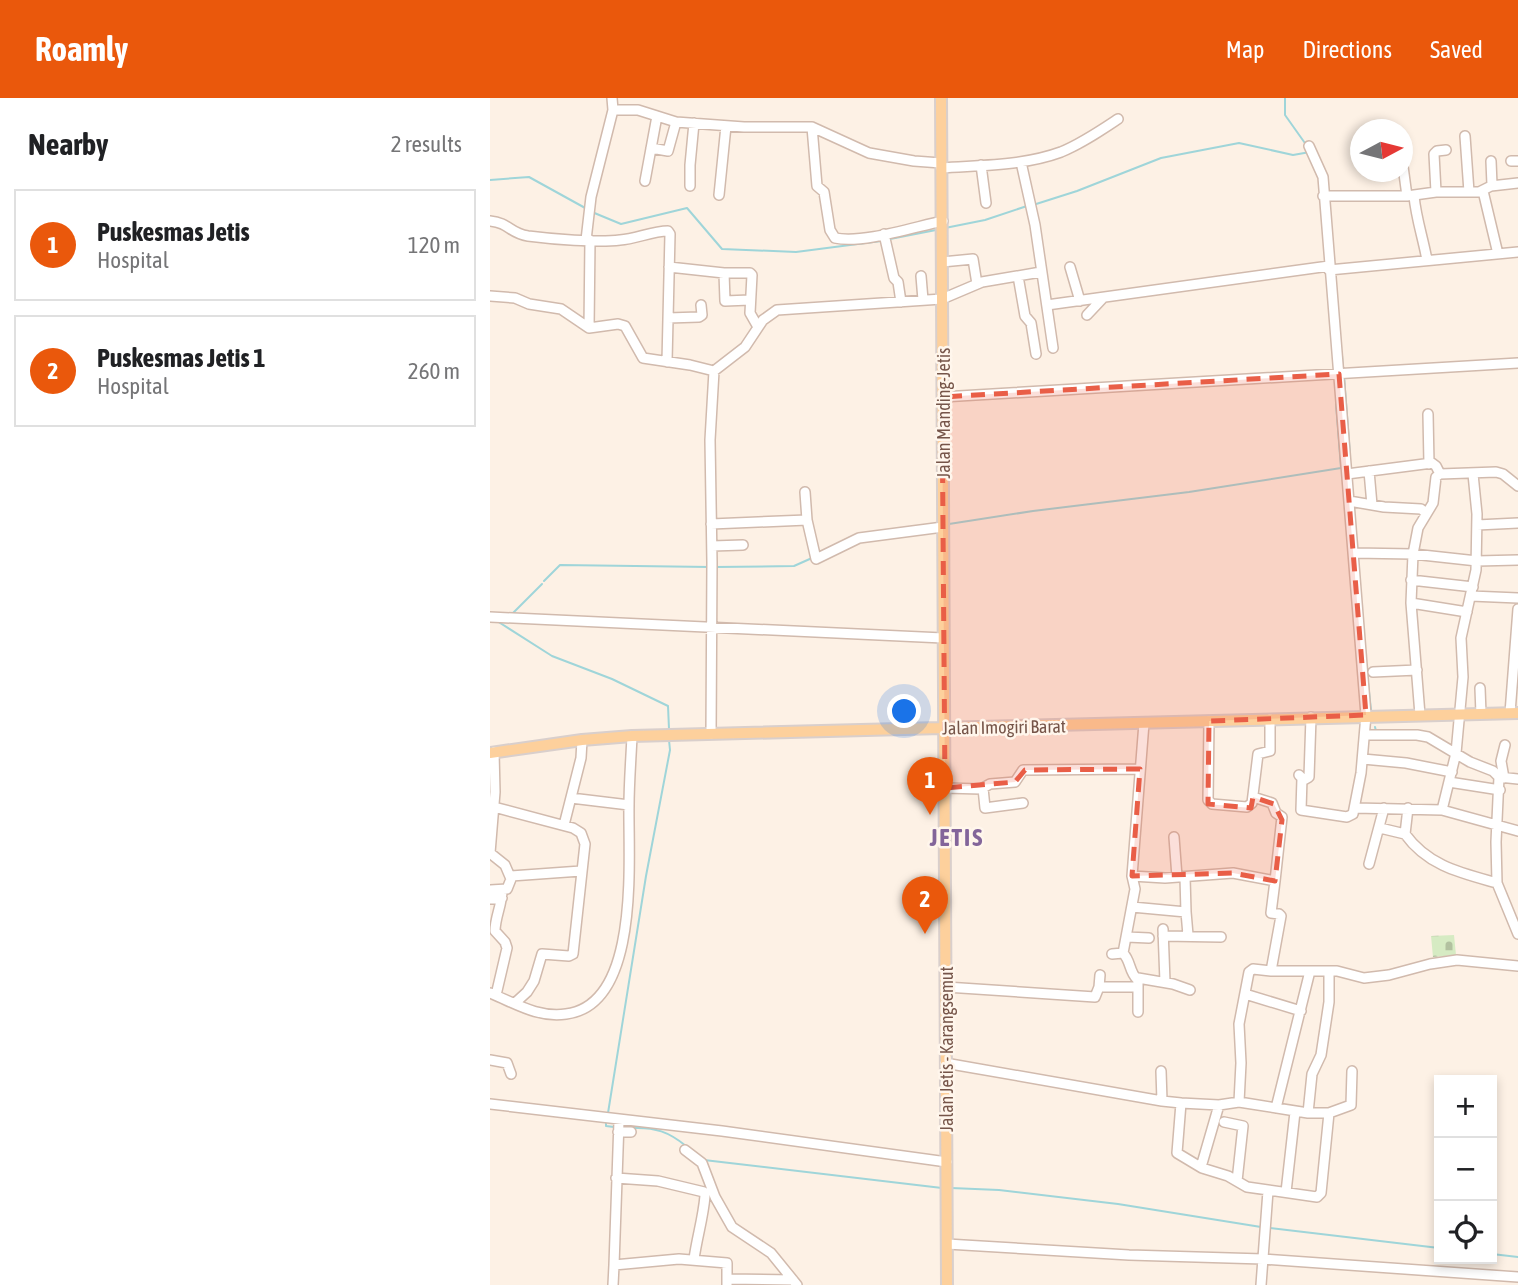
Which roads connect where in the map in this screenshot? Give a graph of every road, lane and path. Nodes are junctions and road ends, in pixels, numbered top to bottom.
1 (612, 98) edge
2 (941, 98) edge
3 (613, 110) junction
4 (657, 116) junction
5 (1118, 119) dead end
6 (676, 122) junction
7 (694, 123) junction
8 (726, 126) junction
9 (812, 127) junction
10 (1465, 136) dead end
11 (1309, 146) dead end
12 (651, 148) junction
13 (1446, 150) dead end
14 (1491, 161) dead end
15 (1021, 162) junction
16 (981, 165) junction
17 (942, 166) junction
18 (645, 181) dead end
19 (1407, 182) edge
20 (1518, 183) edge
21 (690, 186) dead end
22 (1492, 186) junction
23 (1483, 191) junction
24 (1436, 192) junction
25 (1469, 192) junction
26 (719, 195) dead end
27 (1325, 195) junction
28 (1410, 196) junction
29 (986, 203) dead end
30 (490, 221) edge
31 (943, 223) junction
32 (885, 238) junction
33 (588, 240) junction
34 (1518, 251) edge
35 (1497, 254) junction
36 (1427, 260) junction
37 (943, 262) junction
38 (669, 267) junction
39 (1070, 267) dead end
40 (1331, 269) junction
41 (1041, 272) junction
42 (723, 273) junction
43 (921, 276) dead end
44 (1018, 276) junction
45 (977, 284) junction
46 (490, 296) edge
47 (1103, 298) junction
48 (942, 299) junction
49 (750, 300) junction
50 (923, 300) junction
51 (1080, 301) junction
52 (901, 302) junction
53 (701, 305) dead end
54 (1047, 305) junction
55 (1087, 315) dead end
56 (668, 318) junction
57 (756, 324) junction
58 (589, 328) junction
59 (1053, 348) dead end
60 (1035, 354) dead end
61 (667, 362) junction
62 (1518, 363) edge
63 (714, 370) junction
64 (1343, 374) junction
65 (942, 397) junction
66 (1428, 414) dead end
67 (1429, 464) junction
68 (1369, 471) junction
69 (1351, 474) junction
70 (1440, 474) junction
71 (1473, 474) junction
72 (1518, 486) edge
73 (805, 492) dead end
74 (1352, 501) junction
75 (1372, 505) junction
76 (1426, 513) junction
77 (807, 520) junction
78 (1518, 523) edge
79 (711, 524) junction
80 (943, 525) junction
81 (1477, 525) junction
82 (743, 545) dead end
83 (712, 546) junction
84 (1358, 552) junction
85 (1413, 554) junction
86 (1518, 560) edge
87 (1477, 561) junction
88 (1411, 580) junction
89 (1472, 592) junction
90 (1518, 598) edge
91 (1411, 603) junction
92 (1518, 609) edge
93 (1466, 612) junction
94 (490, 617) edge
95 (710, 626) junction
96 (943, 638) junction
97 (1417, 670) junction
98 (1373, 672) dead end
99 (1480, 688) dead end
100 (1460, 713) junction
101 (1514, 713) edge
102 (1481, 714) junction
103 (1366, 715) junction
104 (1420, 715) junction
105 (1311, 717) junction
106 (1270, 719) junction
107 (1209, 721) junction
108 (1144, 723) junction
109 (945, 728) junction
110 (711, 734) junction
111 (1365, 735) junction
112 (632, 736) junction
113 (582, 740) junction
114 (1505, 745) dead end
115 (1456, 750) junction
116 (492, 753) edge
117 (1363, 759) junction
118 (1140, 769) junction
119 (1452, 772) junction
120 (1502, 778) junction
121 (1518, 779) edge
122 (1449, 782) junction
123 (945, 788) junction
124 (983, 788) junction
125 (1500, 790) junction
126 (1253, 797) junction
127 (571, 798) junction
128 (1023, 803) dead end
129 (629, 805) junction
130 (494, 807) junction
131 (1355, 808) junction
132 (1384, 808) junction
133 (1408, 808) junction
134 (1442, 810) junction
135 (564, 825) junction
136 (1500, 826) junction
137 (1380, 828) junction
138 (1518, 831) edge
139 (1405, 834) junction
140 (1174, 836) dead end
141 (1369, 864) dead end
142 (581, 871) junction
143 (511, 876) junction
144 (1132, 876) junction
145 (1181, 877) junction
146 (1275, 881) junction
147 (1497, 883) junction
148 (490, 890) edge
149 (502, 895) junction
150 (490, 899) edge
151 (1132, 907) junction
152 (1186, 912) junction
153 (1518, 934) edge
154 (1188, 935) junction
155 (1163, 936) junction
156 (1127, 937) junction
157 (1221, 937) dead end
158 (1123, 953) junction
159 (1112, 954) dead end
160 (1518, 966) edge
161 (1271, 971) junction
162 (1310, 971) junction
163 (1329, 971) junction
164 (1100, 975) dead end
165 (1164, 982) junction
166 (1137, 983) junction
167 (946, 987) junction
168 (1099, 987) junction
169 (1190, 990) dead end
170 (493, 994) edge
171 (1245, 994) junction
172 (515, 1003) junction
173 (1301, 1010) junction
174 (1138, 1012) dead end
175 (490, 1060) edge
176 (945, 1063) junction
177 (1161, 1071) dead end
178 (1352, 1071) dead end
179 (511, 1074) dead end
180 (1162, 1101) junction
181 (1239, 1102) junction
182 (1181, 1103) junction
183 (490, 1104) edge
184 (1219, 1105) junction
185 (1276, 1108) junction
186 (1295, 1112) junction
187 (1308, 1113) junction
188 (1328, 1113) junction
189 (1224, 1122) dead end
190 (615, 1124) junction
191 (631, 1132) dead end
192 (685, 1150) dead end
193 (947, 1162) junction
194 (1200, 1167) junction
195 (616, 1177) junction
196 (1237, 1181) junction
197 (1268, 1191) junction
198 (1286, 1192) junction
199 (947, 1244) junction
200 (694, 1259) junction
201 (1263, 1259) junction
202 (614, 1265) junction
203 (1518, 1277) edge
204 (727, 1282) edge
205 (795, 1282) edge
206 (612, 1285) edge
207 (947, 1285) edge
208 (1261, 1285) edge

1 - 3 street
2 - 17 main road, Jalan Manding-Jetis
3 - 4 street
3 - 33 street
4 - 6 street
4 - 12 street
5 - 15 street
6 - 7 street
6 - 12 street
7 - 8 street
7 - 21 street
8 - 9 street
8 - 26 street
9 - 17 street
9 - 32 street
10 - 25 street
11 - 27 street
12 - 18 street
13 - 24 street
14 - 22 street
15 - 16 street
15 - 41 street
16 - 17 street
16 - 29 street
17 - 31 main road, Jalan Manding-Jetis
19 - 28 street
20 - 22 street
22 - 23 street
23 - 25 street
23 - 35 street
24 - 25 street
24 - 28 street
27 - 28 street
27 - 40 street
28 - 36 street
30 - 33 street
31 - 32 street
31 - 37 main road, Jalan Manding-Jetis
32 - 52 street
33 - 38 street
33 - 58 street
34 - 35 street
35 - 36 street
36 - 40 street
37 - 45 street
37 - 48 main road, Jalan Manding-Jetis
38 - 42 street
38 - 56 street
39 - 51 street
40 - 47 street
40 - 64 street
41 - 44 street
41 - 54 street
42 - 49 street
42 - 49 street
43 - 50 street
44 - 45 street
44 - 60 street
45 - 48 street
46 - 58 street
47 - 51 street
47 - 55 street
48 - 50 street
48 - 65 main road, Jalan Manding-Jetis
49 - 57 street
50 - 52 street
51 - 54 street
52 - 57 street
53 - 56 street
54 - 59 street
56 - 61 street
57 - 63 street
58 - 61 street
61 - 63 street
62 - 64 street
63 - 79 street
64 - 65 street
64 - 69 street
65 - 80 main road, Jalan Manding-Jetis
66 - 67 street
67 - 68 street
67 - 70 street
68 - 69 street
68 - 75 street
69 - 74 street
70 - 71 street
70 - 76 street
71 - 72 street
71 - 81 street
73 - 77 street
74 - 75 street
74 - 84 street
75 - 76 street
76 - 85 street
77 - 79 street
77 - 80 street
78 - 81 street
79 - 83 street
80 - 96 main road, Jalan Manding-Jetis
81 - 87 street
82 - 83 street
83 - 95 street
84 - 85 street
84 - 103 street
85 - 87 street
85 - 88 street
86 - 87 street
87 - 89 street
88 - 89 street
88 - 91 street
89 - 90 street
89 - 93 street
91 - 93 street
91 - 97 street
92 - 101 street
93 - 100 street
94 - 95 street
95 - 96 street
95 - 110 street
96 - 109 main road, Jalan Manding-Jetis
97 - 98 street
97 - 104 street
99 - 102 street
100 - 102 main road, Jalan Imogiri Barat
100 - 104 main road, Jalan Imogiri Barat
100 - 115 street
101 - 102 main road, Jalan Imogiri Barat
103 - 104 main road, Jalan Imogiri Barat
103 - 105 main road, Jalan Imogiri Barat
103 - 111 street
105 - 106 main road, Jalan Imogiri Barat
105 - 131 street
106 - 107 main road, Jalan Imogiri Barat
106 - 126 street
107 - 108 main road, Jalan Imogiri Barat
107 - 126 street
108 - 109 main road, Jalan Imogiri Barat
108 - 118 street
109 - 110 main road, Jalan Imogiri Barat
109 - 123 main road, Jalan Jetis - Karangsemut
110 - 112 main road, Jalan Imogiri Barat
111 - 115 street
111 - 117 street
112 - 113 main road, Jalan Imogiri Barat
112 - 129 street
113 - 116 main road, Jalan Imogiri Barat
113 - 127 street
114 - 120 street
115 - 119 street
115 - 120 street
116 - 130 street
117 - 119 street
117 - 131 street
118 - 124 street
118 - 144 street
119 - 122 street
120 - 121 street
120 - 125 street
122 - 125 street
122 - 134 street
123 - 124 street
123 - 167 main road, Jalan Jetis - Karangsemut
124 - 128 street
125 - 136 street
126 - 146 street
127 - 129 street
127 - 135 street
129 - 172 street
130 - 135 street
130 - 143 street
131 - 132 street
132 - 133 street
132 - 137 street
133 - 134 street
133 - 139 street
134 - 136 street
135 - 142 street
136 - 138 street
136 - 147 street
137 - 139 street
137 - 141 street
139 - 147 street
140 - 145 street
142 - 143 street
142 - 172 street
143 - 149 street
144 - 145 street
144 - 151 street
145 - 146 street
145 - 152 street
146 - 161 street
147 - 153 street
148 - 149 street
149 - 150 street
149 - 170 street
151 - 152 street
151 - 156 street
152 - 154 street
154 - 155 street
154 - 157 street
155 - 156 street
155 - 165 street
156 - 158 street
158 - 159 street
158 - 166 street
160 - 163 street
161 - 162 street
161 - 171 street
162 - 163 street
162 - 173 street
163 - 187 street
164 - 168 street
165 - 166 street
165 - 169 street
166 - 168 street
166 - 174 street
167 - 168 street
167 - 176 main road, Jalan Jetis - Karangsemut
170 - 172 street
171 - 173 street
171 - 181 street
173 - 185 street
175 - 179 street
176 - 180 street
176 - 193 main road, Jalan Jetis - Karangsemut
177 - 180 street
178 - 188 street
180 - 182 street
181 - 184 street
181 - 185 street
182 - 184 street
182 - 194 street
183 - 190 street
184 - 194 street
185 - 186 street
186 - 187 street
186 - 198 street
187 - 188 street
188 - 198 street
189 - 196 street
190 - 191 street
190 - 193 street
190 - 195 street
192 - 205 street
193 - 199 main road, Jalan Jetis - Karangsemut
194 - 196 street
195 - 200 street
195 - 202 street
196 - 197 street
197 - 198 street
197 - 201 street
199 - 201 street
199 - 207 main road, Jalan Jetis - Karangsemut
200 - 202 street
200 - 204 street
201 - 203 street
201 - 208 street
202 - 206 street
204 - 205 street

